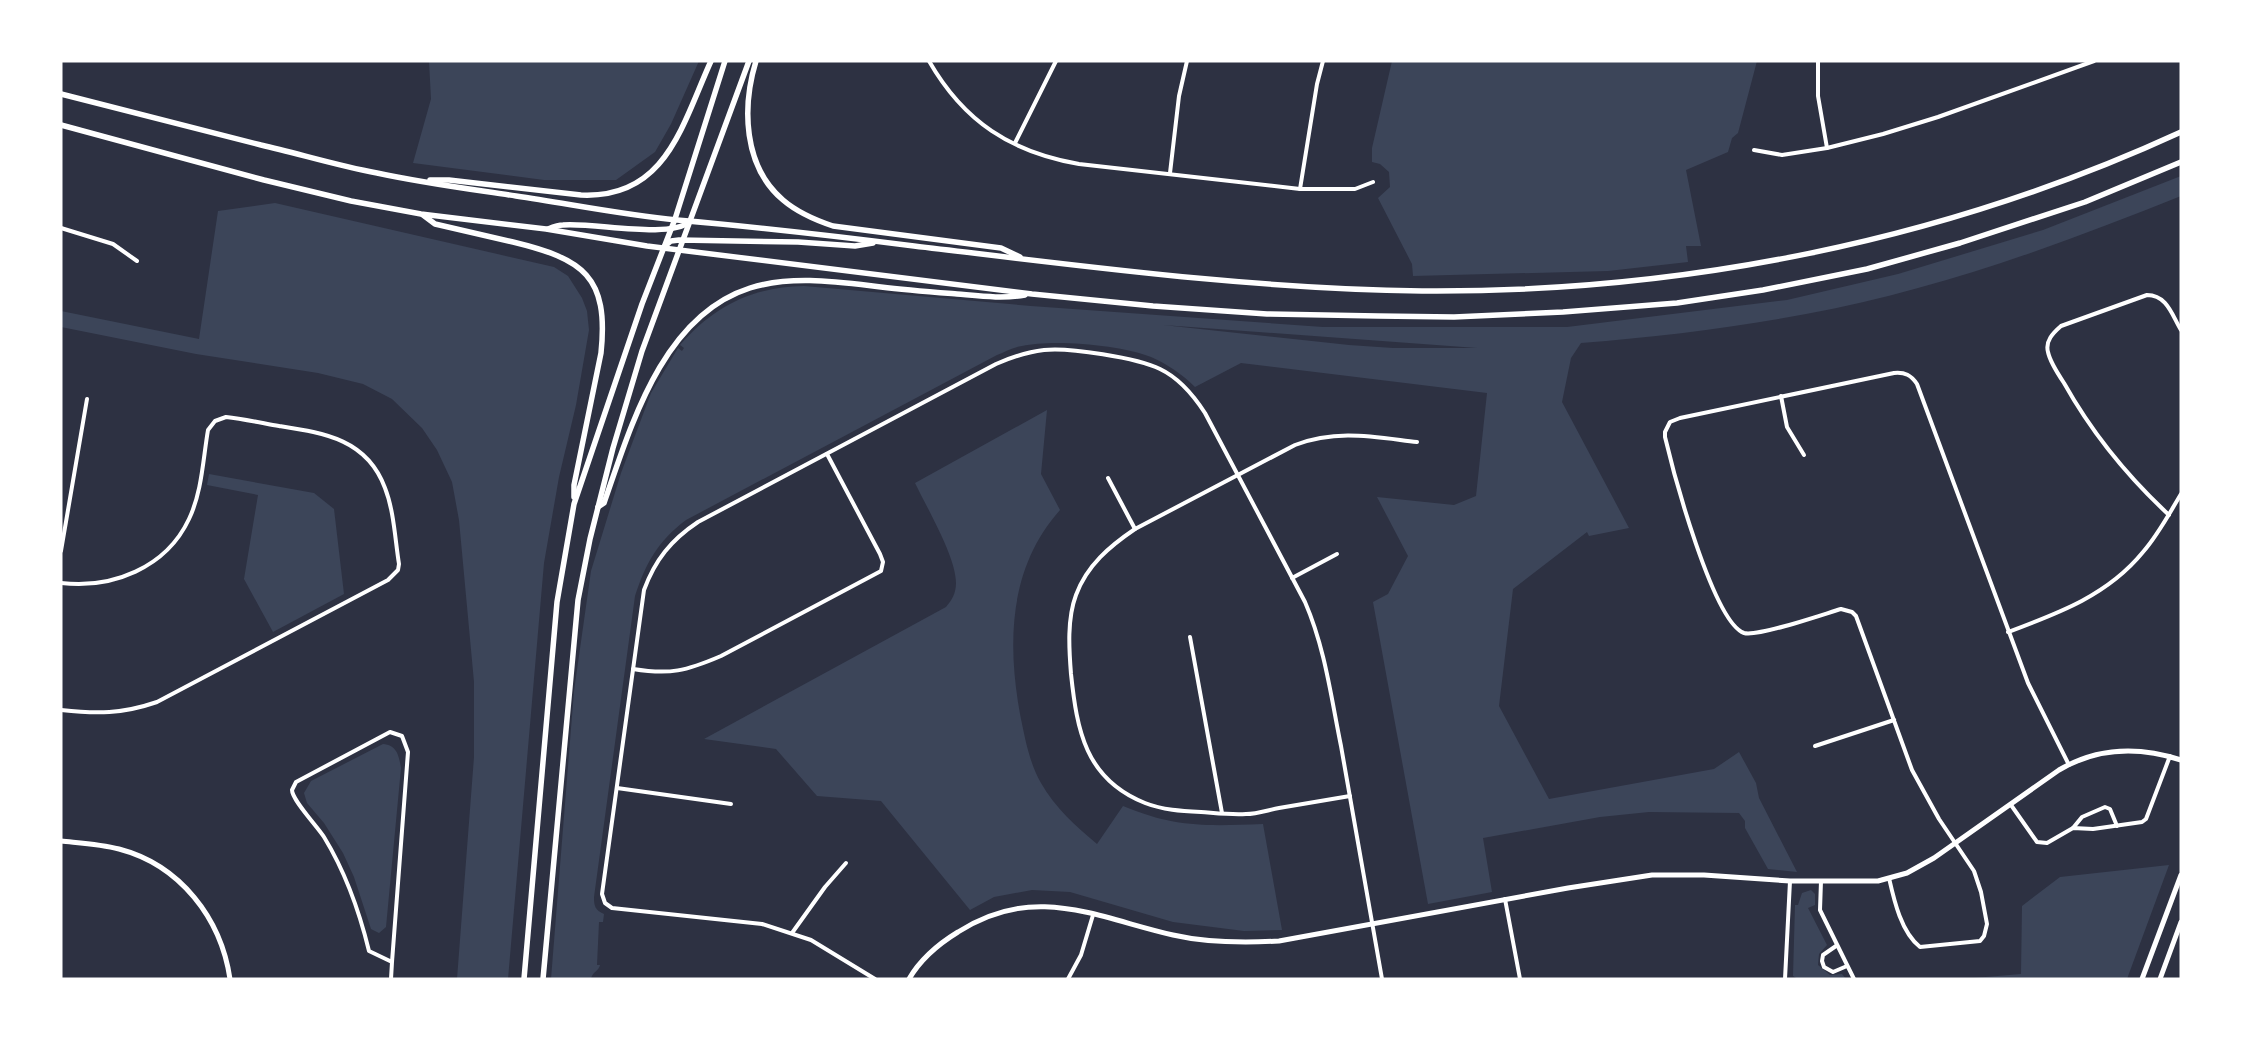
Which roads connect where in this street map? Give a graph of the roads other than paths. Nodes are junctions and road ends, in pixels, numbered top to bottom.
1 (711, 61) edge
2 (725, 61) edge
3 (750, 61) edge
4 (756, 61) edge
5 (929, 61) edge
6 (1056, 61) edge
7 (1187, 61) edge
8 (1323, 61) edge
9 (1818, 61) edge
10 (2094, 61) edge
11 (61, 94) edge
12 (61, 125) edge
13 (2181, 132) edge
14 (1016, 143) junction
15 (1827, 148) junction
16 (1754, 150) dead end
17 (2181, 162) edge
18 (1170, 173) junction
19 (414, 180) junction
20 (1373, 182) dead end
21 (1300, 189) junction
22 (421, 214) junction
23 (674, 219) junction
24 (691, 220) junction
25 (61, 228) edge
26 (671, 228) junction
27 (546, 229) junction
28 (684, 240) junction
29 (880, 242) junction
30 (664, 248) junction
31 (680, 249) junction
32 (1024, 259) junction
33 (137, 261) dead end
34 (1032, 294) junction
35 (2181, 330) edge
36 (1781, 396) junction
37 (87, 399) dead end
38 (1417, 442) dead end
39 (827, 454) junction
40 (1804, 455) dead end
41 (1237, 475) junction
42 (1108, 478) dead end
43 (2181, 494) edge
44 (574, 504) junction
45 (598, 508) junction
46 (2169, 515) junction
47 (1135, 529) junction
48 (61, 551) edge
49 (1337, 554) dead end
50 (1292, 578) junction
51 (61, 583) edge
52 (2008, 632) junction
53 (1190, 637) dead end
54 (632, 669) junction
55 (61, 710) edge
56 (1894, 720) junction
57 (1815, 746) dead end
58 (2170, 756) junction
59 (2181, 760) edge
60 (2069, 765) junction
61 (617, 788) junction
62 (1350, 796) junction
63 (732, 804) dead end
64 (2011, 805) junction
65 (1222, 813) junction
66 (2117, 826) junction
67 (2072, 828) junction
68 (61, 841) edge
69 (1956, 842) junction
70 (846, 863) dead end
71 (2181, 875) edge
72 (1889, 878) junction
73 (1790, 881) junction
74 (1821, 881) junction
75 (1505, 899) junction
76 (1093, 915) junction
77 (2181, 922) edge
78 (1372, 924) junction
79 (792, 933) junction
80 (1836, 946) junction
81 (392, 962) junction
82 (1847, 966) junction
83 (230, 979) edge
84 (391, 979) edge
85 (524, 979) edge
86 (543, 979) edge
87 (875, 979) edge
88 (909, 979) edge
89 (1068, 979) edge
90 (1382, 979) edge
91 (1520, 979) edge
92 (1785, 979) edge
93 (1854, 979) edge
94 (2142, 979) edge
95 (2160, 979) edge

1 - 19 main road
2 - 23 main road
3 - 24 main road
4 - 32 main road
5 - 14 street
6 - 14 street
7 - 18 street
8 - 21 street
9 - 15 street
10 - 15 street
11 - 19 main road
12 - 22 main road
13 - 32 main road
14 - 18 street
15 - 16 street
17 - 34 main road
18 - 21 street
19 - 23 main road
20 - 21 street
22 - 27 main road
22 - 44 main road
23 - 24 main road
23 - 26 main road
24 - 26 main road
24 - 28 main road
24 - 29 main road
25 - 33 street
26 - 27 main road
26 - 30 main road
27 - 30 main road
28 - 29 main road
28 - 30 main road
28 - 31 main road
29 - 32 main road
30 - 31 main road
30 - 44 main road
31 - 34 main road
31 - 45 main road
34 - 45 main road
35 - 46 street
36 - 40 street
36 - 52 street
36 - 56 street
37 - 48 street
38 - 41 street
39 - 41 street
39 - 54 street
39 - 54 street
41 - 47 street
41 - 50 street
42 - 47 street
43 - 46 street
44 - 85 main road
45 - 86 main road
46 - 52 street
47 - 65 street
49 - 50 street
50 - 62 street
51 - 55 street
52 - 60 street
53 - 65 street
54 - 61 street
56 - 57 street
56 - 69 street
58 - 59 street
58 - 60 street
58 - 66 street
60 - 64 street
61 - 63 street
61 - 79 street
62 - 65 street
62 - 78 street
64 - 67 street
64 - 69 street
66 - 67 street
66 - 67 street
68 - 83 street
69 - 72 street
69 - 72 street
70 - 79 street
71 - 94 street
72 - 74 street
73 - 74 street
73 - 75 street
73 - 92 street
74 - 80 street
75 - 78 street
75 - 91 street
76 - 78 street
76 - 88 street
76 - 89 street
77 - 95 street
78 - 90 street
79 - 87 street
80 - 82 street
80 - 82 street
81 - 81 street
81 - 84 street
82 - 93 street

